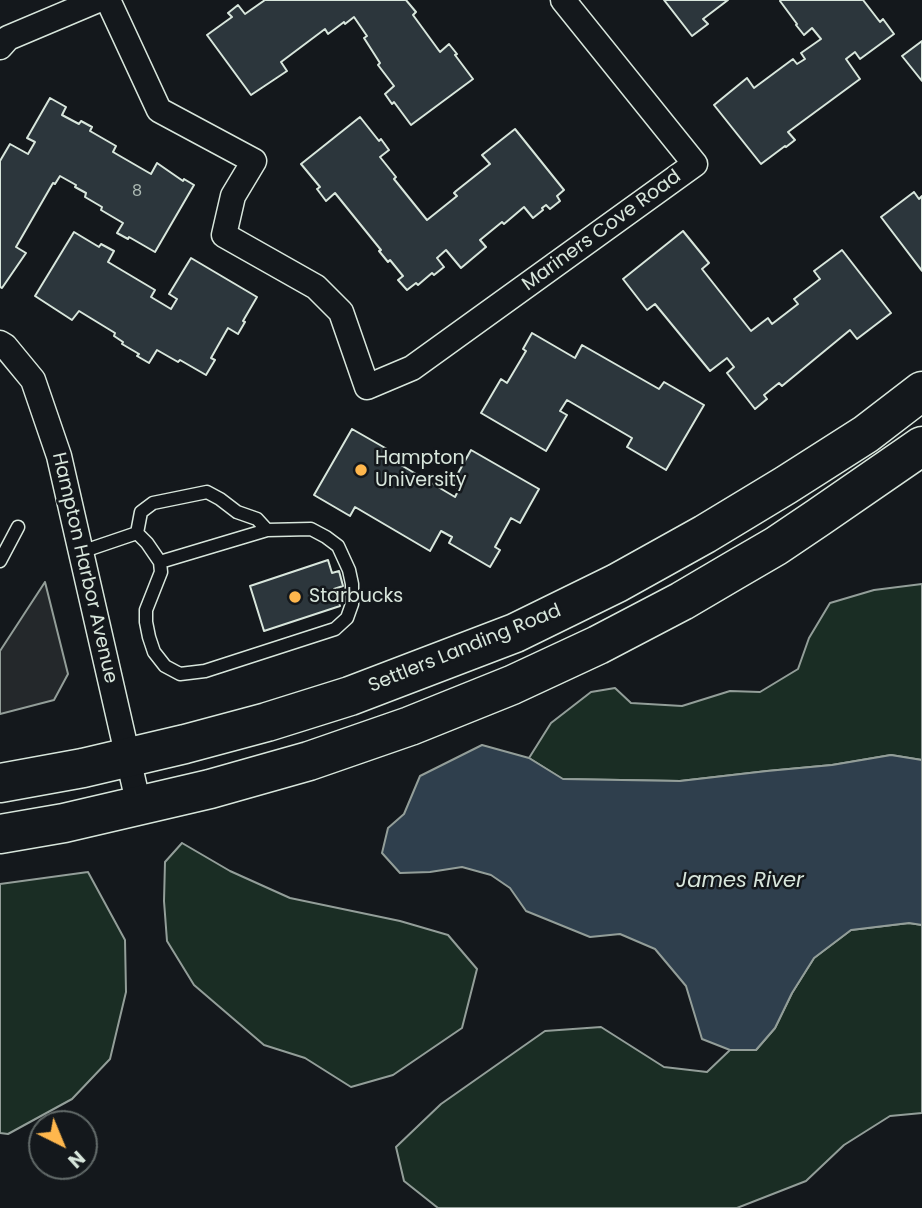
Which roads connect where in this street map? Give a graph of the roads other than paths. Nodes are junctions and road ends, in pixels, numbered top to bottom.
1 (98, 0) edge
2 (108, 0) edge
3 (563, 0) edge
4 (0, 47) edge
5 (0, 343) edge
6 (922, 391) edge
7 (922, 446) edge
8 (18, 527) dead end
9 (267, 530) junction
10 (137, 533) junction
11 (81, 552) junction
12 (0, 561) edge
13 (160, 562) junction
14 (128, 757) junction
15 (0, 783) edge
16 (139, 806) junction
17 (0, 834) edge

1 - 4 street
2 - 3 street, Mariners Cove Road
5 - 11 street, Hampton Harbor Avenue
6 - 14 main road, Settlers Landing Road
7 - 16 main road
8 - 12 lane
9 - 10 lane
9 - 13 lane
9 - 13 lane
10 - 11 lane
10 - 13 lane
11 - 14 street, Hampton Harbor Avenue
14 - 15 main road, Settlers Landing Road
14 - 16 street, Hampton Harbor Avenue
16 - 17 main road

